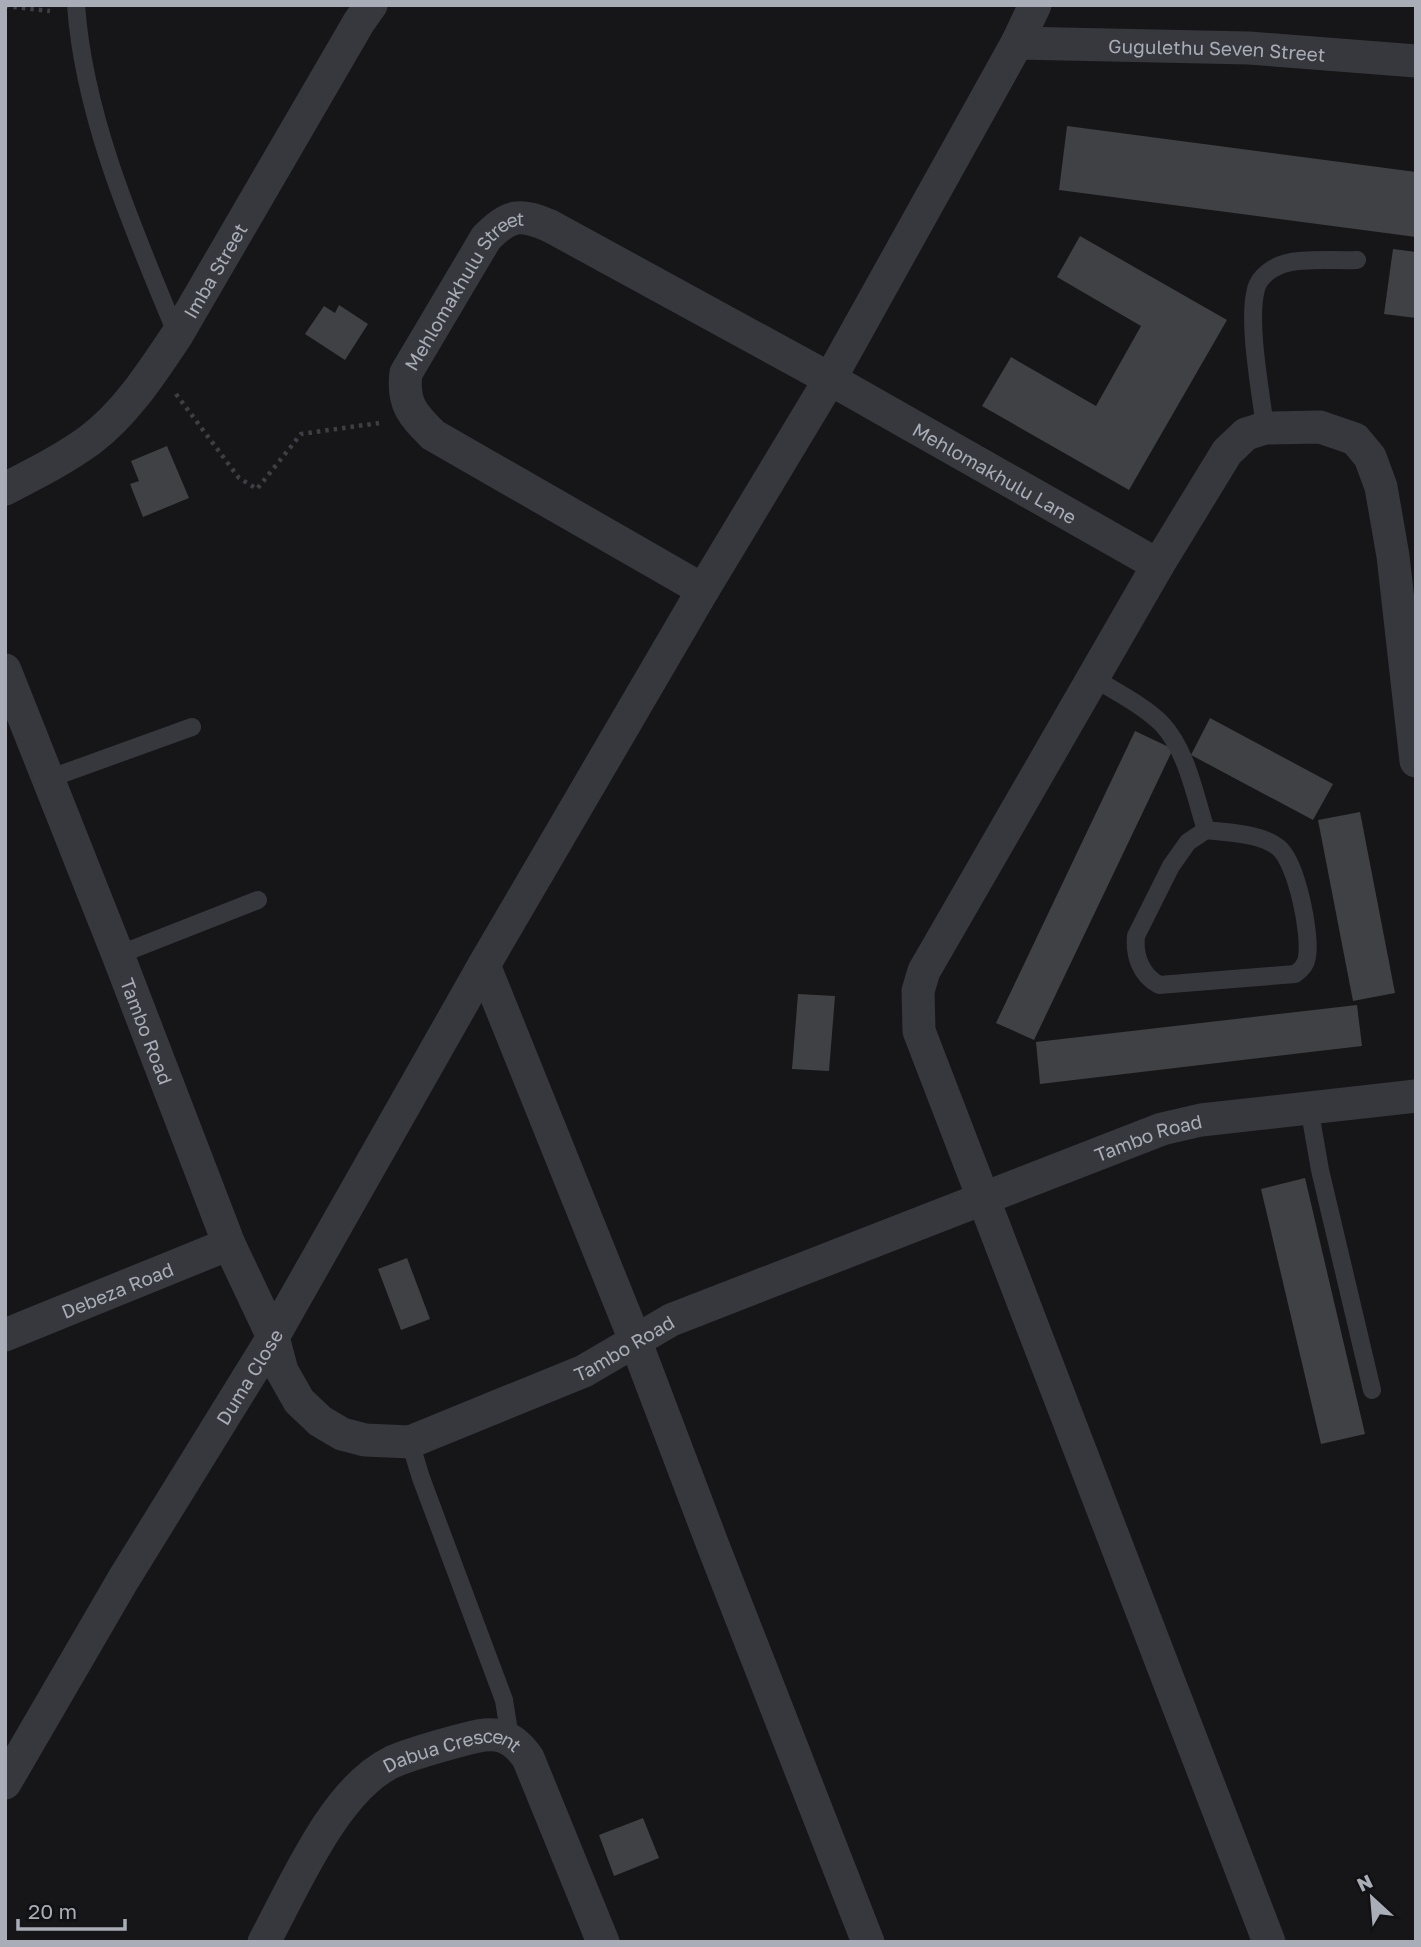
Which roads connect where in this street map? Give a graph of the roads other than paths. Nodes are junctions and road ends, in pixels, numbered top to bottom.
1 (371, 5) edge
2 (1035, 5) edge
3 (76, 9) edge
4 (1017, 43) junction
5 (1416, 61) edge
6 (1357, 260) dead end
7 (177, 335) junction
8 (830, 380) junction
9 (1265, 428) junction
10 (5, 489) edge
11 (1404, 555) edge
12 (1158, 565) junction
13 (703, 590) junction
14 (5, 670) edge
15 (1094, 678) junction
16 (192, 727) dead end
17 (1416, 761) edge
18 (48, 779) junction
19 (1206, 830) junction
20 (258, 900) dead end
21 (118, 955) junction
22 (484, 965) junction
23 (1416, 1096) edge
24 (1310, 1107) junction
25 (984, 1197) junction
26 (229, 1244) junction
27 (5, 1335) edge
28 (273, 1337) junction
29 (635, 1340) junction
30 (1372, 1390) dead end
31 (410, 1442) junction
32 (510, 1738) junction
33 (5, 1783) edge
34 (264, 1942) edge
35 (603, 1942) edge
36 (868, 1942) edge
37 (1269, 1942) edge

1 - 7 street, Imba Street
2 - 4 street, Duma Close
3 - 7 lane
4 - 5 street, Gugulethu Seven Street
4 - 8 street, Duma Close
6 - 9 lane
7 - 10 street, Imba Street
8 - 12 street, Mehlomakhulu Lane
8 - 13 street, Duma Close
8 - 13 street, Mehlomakhulu Street
9 - 11 street
9 - 12 street
11 - 17 street
12 - 15 street
13 - 22 street, Duma Close
14 - 18 street, Tambo Road
15 - 19 lane
15 - 25 street
16 - 18 lane
18 - 21 street, Tambo Road
19 - 19 lane
20 - 21 lane, Tambo Road
21 - 26 street, Tambo Road
22 - 28 street, Duma Close
22 - 29 street
23 - 24 street, Tambo Road
24 - 25 street, Tambo Road
24 - 30 lane
25 - 29 street, Tambo Road
25 - 37 street
26 - 27 street, Debeza Road
26 - 28 street, Tambo Road
28 - 31 street, Tambo Road
28 - 33 street, Duma Close
29 - 31 street, Tambo Road
29 - 36 street
31 - 32 lane
32 - 34 street, Dabua Crescent
32 - 35 street, Dabua Crescent

